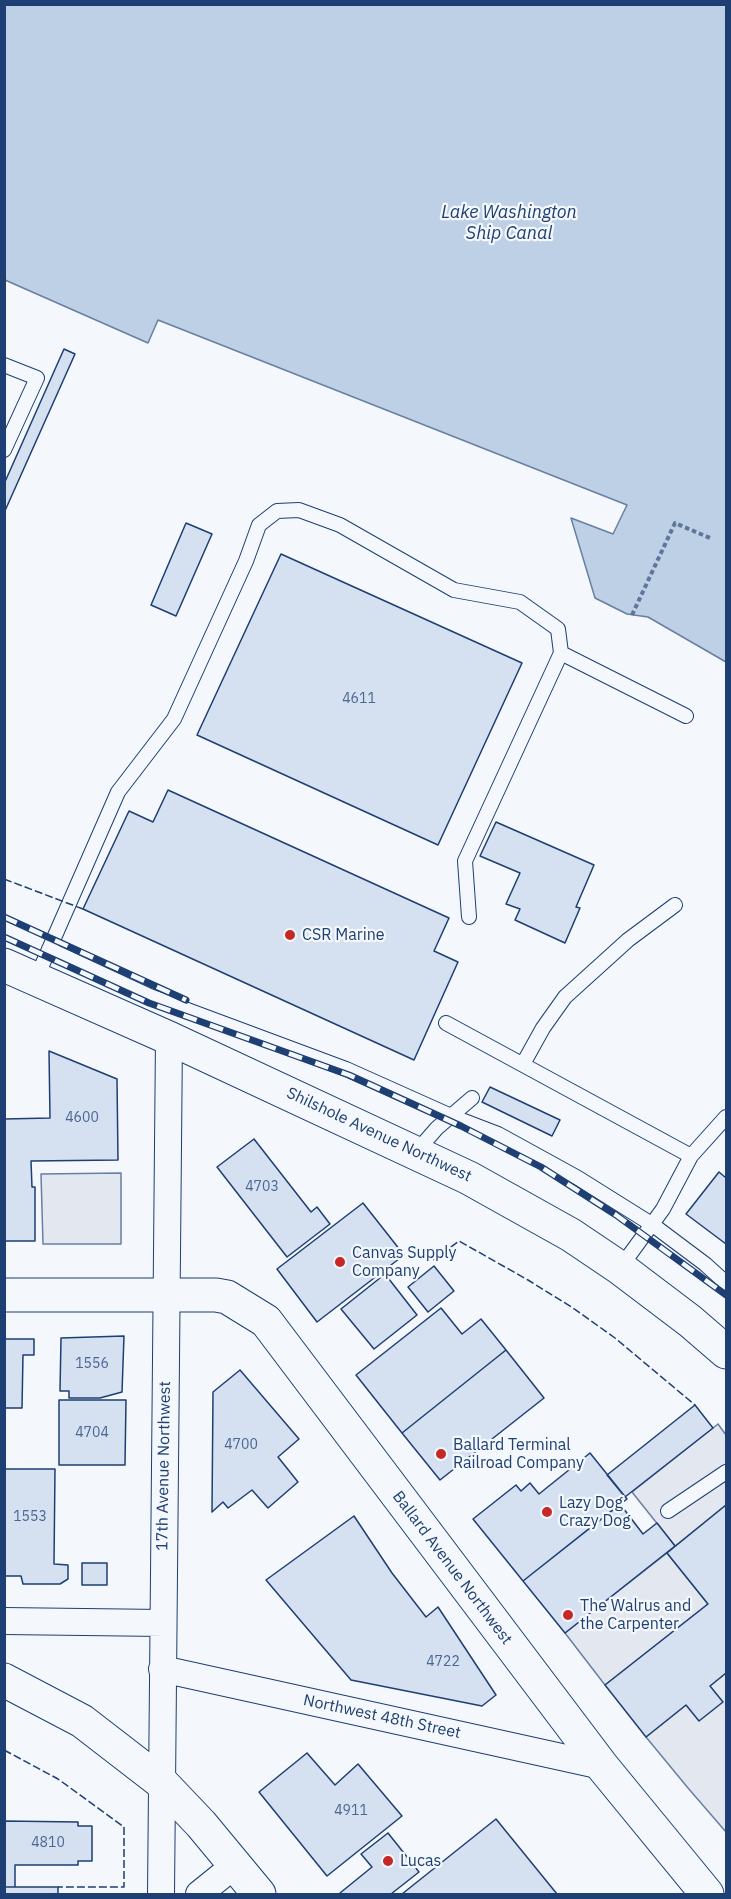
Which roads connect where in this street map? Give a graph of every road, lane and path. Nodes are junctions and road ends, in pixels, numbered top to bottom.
1 (4, 365) edge
2 (4, 450) edge
3 (711, 538) dead end
4 (632, 615) dead end
5 (561, 653) junction
6 (686, 716) dead end
7 (675, 905) dead end
8 (469, 917) dead end
9 (49, 949) junction
10 (4, 965) edge
11 (36, 979) junction
12 (446, 1023) dead end
13 (169, 1038) junction
14 (523, 1064) junction
15 (472, 1098) dead end
16 (451, 1116) junction
17 (726, 1118) edge
18 (416, 1152) junction
19 (691, 1156) junction
20 (653, 1225) junction
21 (620, 1268) junction
22 (726, 1283) edge
23 (4, 1294) edge
24 (167, 1294) junction
25 (726, 1352) edge
26 (726, 1472) edge
27 (668, 1511) dead end
28 (4, 1621) edge
29 (163, 1623) junction
30 (162, 1669) junction
31 (4, 1680) edge
32 (602, 1766) junction
33 (161, 1782) junction
34 (235, 1864) junction
35 (160, 1894) edge
36 (199, 1894) edge
37 (259, 1894) edge
38 (707, 1894) edge

1 - 2 lane
3 - 4 path
5 - 6 lane
5 - 8 lane
5 - 9 lane
7 - 14 lane
9 - 11 lane
9 - 16 lane
10 - 11 street, Shilshole Avenue Northwest
11 - 13 street, Shilshole Avenue Northwest
12 - 14 lane
13 - 18 street, Shilshole Avenue Northwest
13 - 24 street, 17th Avenue Northwest
14 - 19 lane
15 - 16 lane
16 - 18 lane
16 - 20 lane
17 - 19 lane
18 - 21 street, Shilshole Avenue Northwest
19 - 20 lane
20 - 21 lane
20 - 22 lane
21 - 25 street, Shilshole Avenue Northwest
23 - 24 street, Ballard Avenue Northwest
24 - 29 street, 17th Avenue Northwest
24 - 32 street, Ballard Avenue Northwest
26 - 27 lane
28 - 29 street
29 - 30 street, 17th Avenue Northwest
30 - 32 street, Northwest 48th Street
30 - 33 street, 17th Avenue Northwest
31 - 33 street
32 - 38 street, Ballard Avenue Northwest
33 - 34 street
33 - 35 street, 17th Avenue Northwest
34 - 36 street
34 - 37 street

